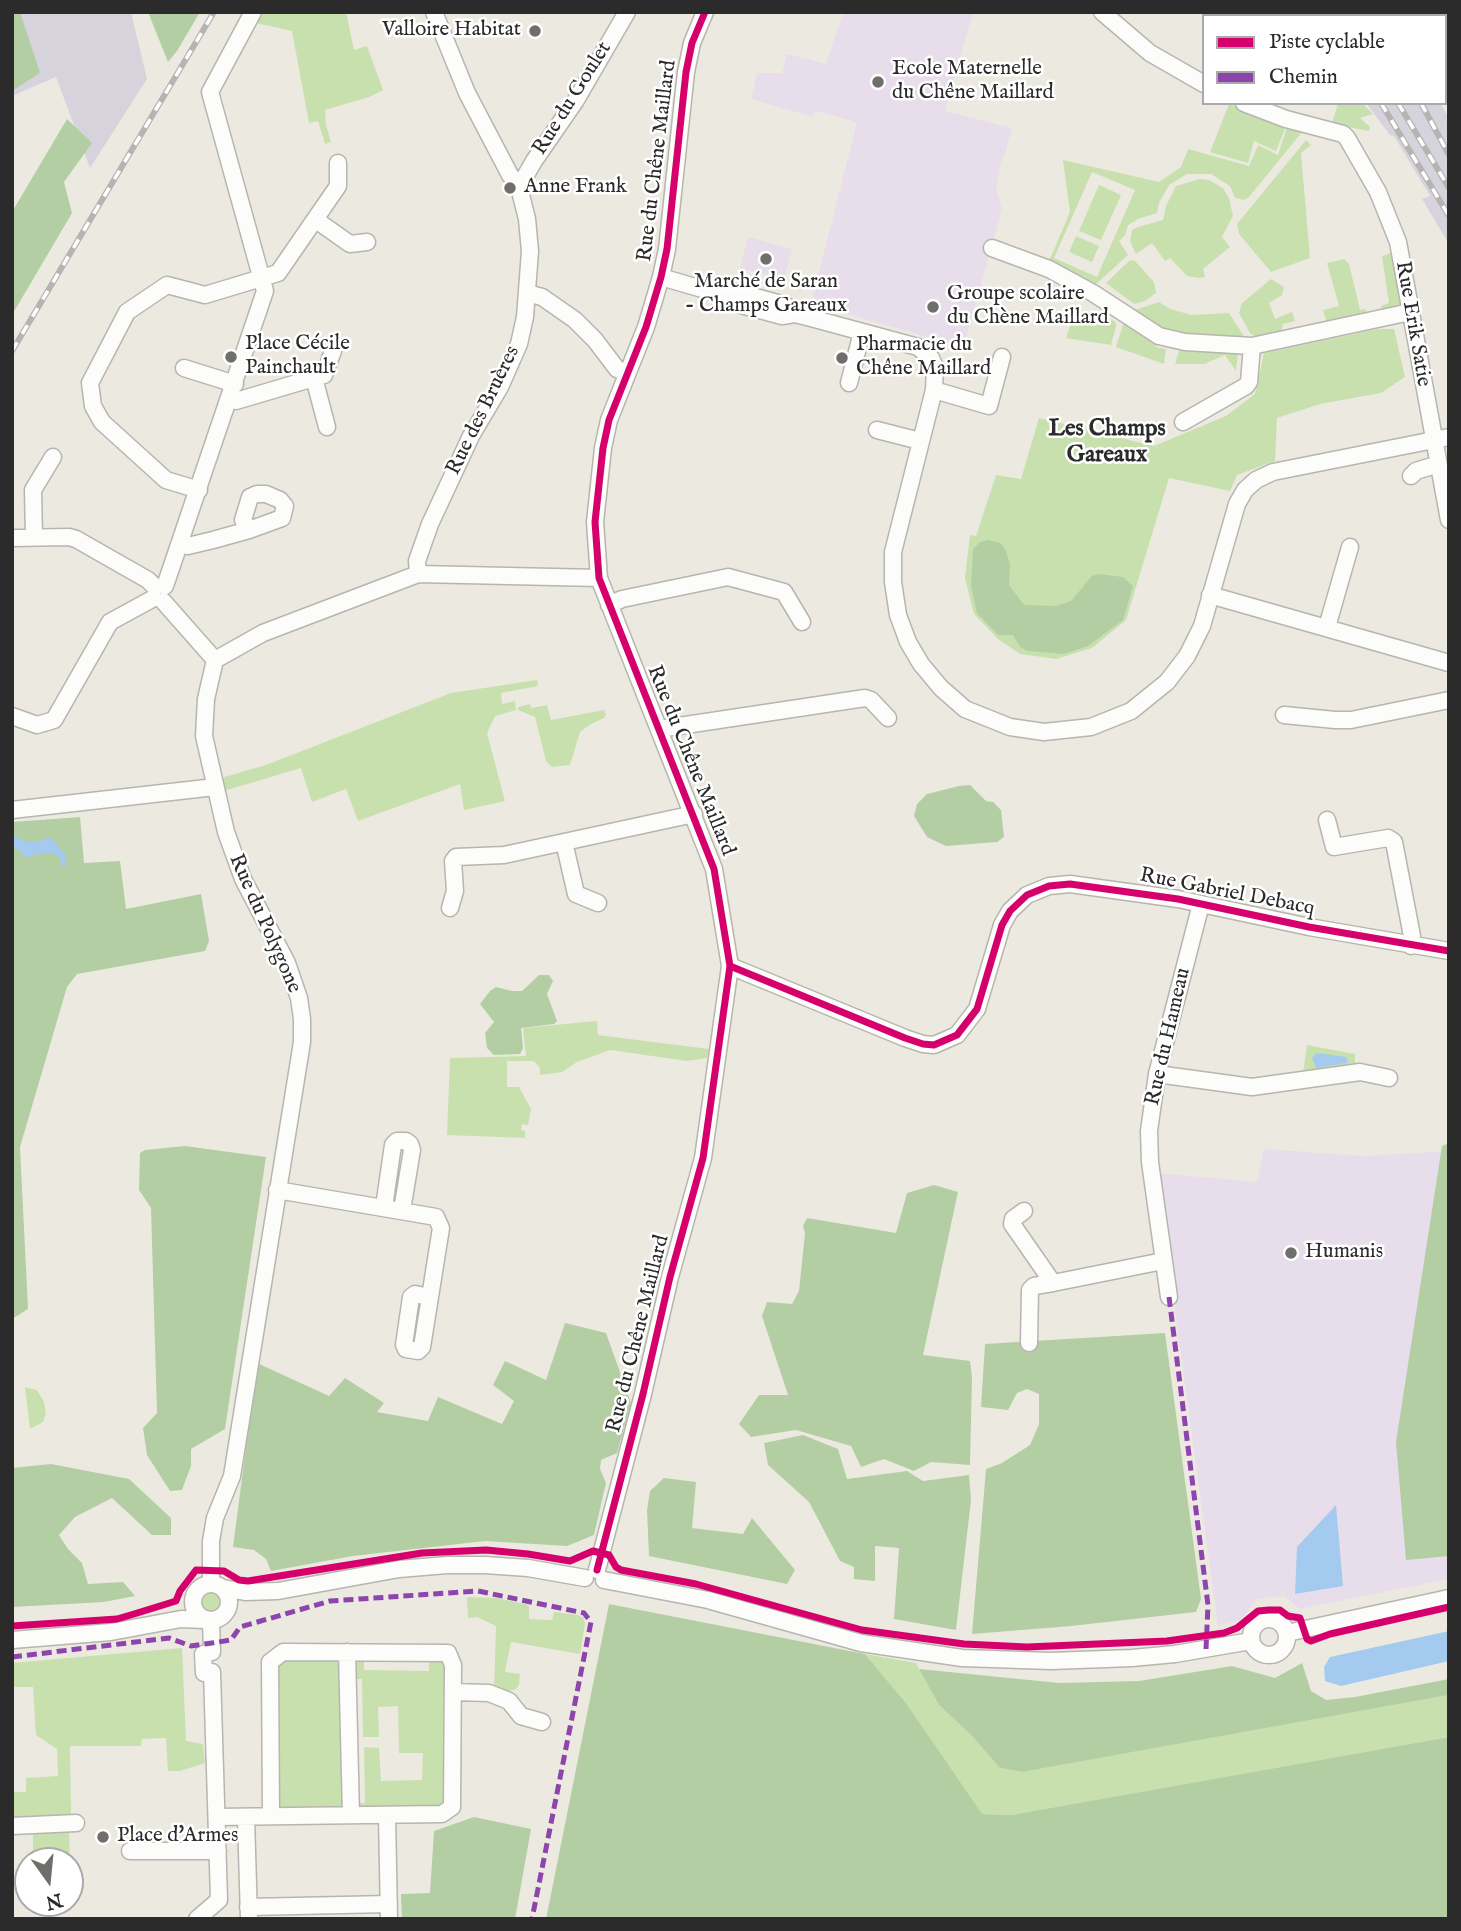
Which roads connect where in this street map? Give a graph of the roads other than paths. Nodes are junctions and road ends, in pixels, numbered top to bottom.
1 (253, 12) edge
2 (433, 12) edge
3 (627, 12) edge
4 (705, 12) edge
5 (1102, 12) edge
6 (1202, 83) edge
7 (1250, 105) edge
8 (338, 163) dead end
9 (519, 187) junction
10 (316, 220) junction
11 (367, 242) dead end
12 (992, 248) dead end
13 (661, 277) junction
14 (263, 278) junction
15 (527, 293) junction
16 (1410, 312) junction
17 (862, 332) junction
18 (1252, 346) junction
19 (333, 351) dead end
20 (1002, 357) dead end
21 (184, 368) dead end
22 (626, 373) junction
23 (314, 378) junction
24 (849, 383) dead end
25 (934, 390) junction
26 (232, 391) junction
27 (1182, 422) dead end
28 (327, 427) dead end
29 (877, 430) dead end
30 (1441, 439) edge
31 (920, 441) junction
32 (53, 457) dead end
33 (1442, 464) edge
34 (1411, 477) dead end
35 (199, 491) junction
36 (1449, 520) edge
37 (248, 530) dead end
38 (34, 537) junction
39 (12, 538) edge
40 (181, 544) junction
41 (1350, 547) dead end
42 (418, 574) junction
43 (599, 578) junction
44 (159, 593) junction
45 (1210, 596) junction
46 (609, 604) junction
47 (802, 622) dead end
48 (1327, 627) junction
49 (215, 660) junction
50 (1449, 663) edge
51 (1449, 701) edge
52 (1284, 715) dead end
53 (12, 716) edge
54 (888, 718) dead end
55 (659, 729) junction
56 (215, 787) junction
57 (12, 810) edge
58 (694, 814) junction
59 (1327, 820) dead end
60 (564, 842) junction
61 (598, 903) dead end
62 (1201, 904) junction
63 (450, 908) dead end
64 (1411, 946) junction
65 (1449, 951) edge
66 (730, 966) junction
67 (1157, 1074) junction
68 (1389, 1078) dead end
69 (277, 1190) junction
70 (384, 1207) junction
71 (402, 1210) junction
72 (1024, 1211) dead end
73 (1164, 1261) junction
74 (1053, 1283) junction
75 (429, 1297) dead end
76 (1169, 1297) dead end
77 (1029, 1343) dead end
78 (595, 1576) junction
79 (216, 1586) junction
80 (278, 1591) junction
81 (195, 1594) junction
82 (1449, 1598) edge
83 (214, 1618) junction
84 (134, 1628) junction
85 (1287, 1633) junction
86 (12, 1640) edge
87 (1251, 1641) junction
88 (347, 1652) junction
89 (453, 1692) junction
90 (542, 1722) dead end
91 (351, 1815) junction
92 (387, 1815) junction
93 (246, 1816) junction
94 (271, 1816) junction
95 (217, 1817) junction
96 (76, 1823) dead end
97 (12, 1826) edge
98 (130, 1851) dead end
99 (218, 1851) junction
100 (389, 1911) edge
101 (248, 1913) edge
102 (197, 1919) edge

1 - 14 street
2 - 9 street, Rue des Bruères
3 - 9 street, Rue du Goulet
4 - 13 street, Rue du Chêne Maillard
5 - 6 street
7 - 16 street, Rue Erik Satie
8 - 10 street
9 - 15 street, Rue des Bruères
10 - 11 street
10 - 14 street
12 - 18 street
13 - 17 street
13 - 22 street, Rue du Chêne Maillard
14 - 26 street
14 - 35 street
15 - 22 street
15 - 42 street, Rue des Bruères
16 - 18 street
16 - 30 street, Rue Erik Satie
17 - 24 street
17 - 25 street
18 - 27 street
19 - 23 street
20 - 25 street
21 - 26 street
22 - 43 street, Rue du Chêne Maillard
23 - 26 street
23 - 28 street
25 - 31 street
26 - 35 street
29 - 31 street
30 - 36 street, Rue Erik Satie
30 - 45 street
31 - 45 street
32 - 38 street
33 - 34 street
35 - 40 street
37 - 40 street
38 - 39 street
38 - 44 street
40 - 44 street
41 - 48 street
42 - 43 street
42 - 49 street
43 - 46 street, Rue du Chêne Maillard
44 - 49 street
44 - 53 street
45 - 48 street
46 - 47 street
46 - 55 street, Rue du Chêne Maillard
48 - 50 street
49 - 56 street, Rue du Polygone
51 - 52 street
54 - 55 street
55 - 58 street, Rue du Chêne Maillard
56 - 57 street
56 - 69 street, Rue du Polygone
58 - 60 street
58 - 66 street, Rue du Chêne Maillard
59 - 64 street
60 - 61 street
60 - 63 street
62 - 64 street, Rue Gabriel Debacq
62 - 66 street, Rue Gabriel Debacq
62 - 67 street, Rue du Hameau
64 - 65 street, Rue Gabriel Debacq
66 - 78 street, Rue du Chêne Maillard
67 - 68 street
67 - 73 street, Rue du Hameau
69 - 70 street
69 - 79 street, Rue du Polygone
70 - 71 street
70 - 71 street
71 - 75 street
72 - 74 street
73 - 74 street
73 - 76 street, Rue du Hameau
74 - 77 street
78 - 80 street
78 - 87 street
79 - 80 street
79 - 81 street
79 - 83 street
80 - 83 street
81 - 83 street
81 - 84 street
82 - 85 street
83 - 84 street
83 - 95 street
84 - 86 street
85 - 87 street
85 - 87 street
88 - 89 street
88 - 91 street
88 - 94 street
89 - 90 street
89 - 92 street
91 - 92 street
91 - 94 street
92 - 100 street
93 - 94 street
93 - 95 street
93 - 101 street
95 - 99 street
96 - 97 street
98 - 99 street
99 - 102 street
100 - 101 street

